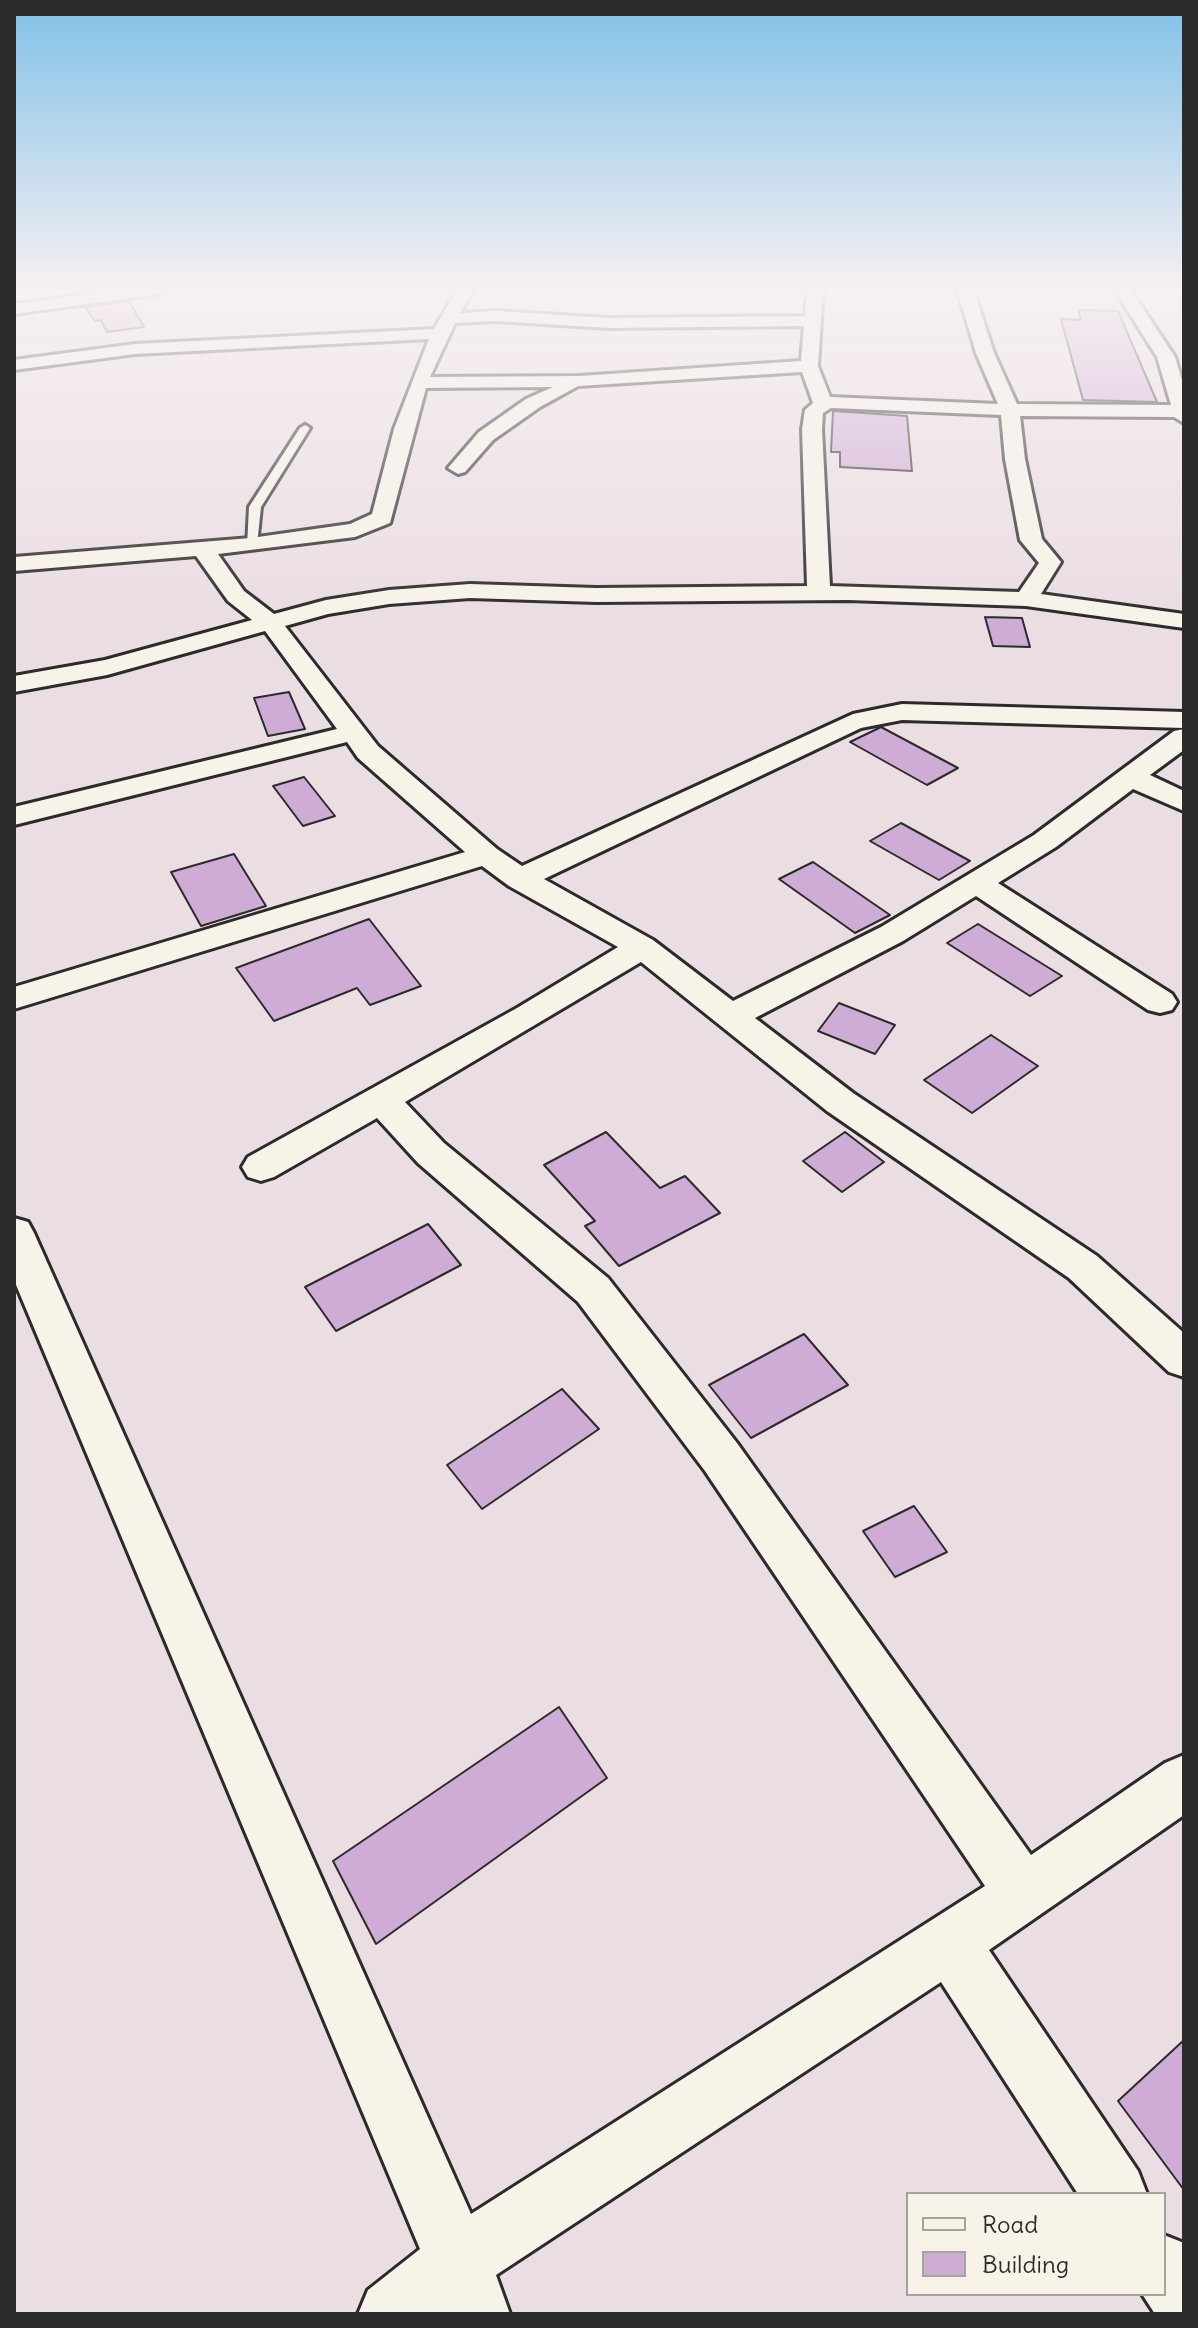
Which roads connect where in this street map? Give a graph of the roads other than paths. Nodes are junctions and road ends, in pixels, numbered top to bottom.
1 (414, 398) edge
2 (544, 398) edge
3 (819, 398) edge
4 (1005, 398) edge
5 (828, 402) junction
6 (1182, 409) edge
7 (1010, 410) junction
8 (305, 428) dead end
9 (458, 468) dead end
10 (251, 545) junction
11 (203, 550) junction
12 (14, 564) edge
13 (819, 593) junction
14 (1026, 599) junction
15 (1184, 621) edge
16 (271, 623) junction
17 (14, 684) edge
18 (1184, 720) edge
19 (353, 733) junction
20 (1184, 737) edge
21 (1131, 777) junction
22 (1184, 802) edge
23 (14, 816) edge
24 (486, 855) junction
25 (520, 879) junction
26 (977, 883) junction
27 (642, 947) junction
28 (14, 998) edge
29 (1160, 1002) dead end
30 (730, 1016) junction
31 (381, 1100) junction
32 (261, 1167) dead end
33 (14, 1233) edge
34 (1184, 1359) edge
35 (1184, 1782) edge
36 (1024, 1894) junction
37 (950, 1943) junction
38 (1114, 2192) edge
39 (1166, 2271) edge
40 (467, 2288) edge
41 (1184, 2299) edge
42 (392, 2314) edge

1 - 10 street
2 - 9 street
3 - 5 street
4 - 7 street
5 - 7 street
5 - 13 street
6 - 7 street
7 - 14 street
8 - 10 lane
10 - 11 street
11 - 12 street
11 - 16 street
13 - 14 street
13 - 16 street
14 - 15 street
16 - 17 street
16 - 19 street
18 - 25 street
19 - 23 street
19 - 24 street
20 - 21 street
21 - 22 street
21 - 26 street
24 - 25 street
24 - 28 street
25 - 27 street
26 - 29 street
26 - 30 street
27 - 30 street
27 - 31 street
30 - 34 street
31 - 32 street
31 - 36 street
33 - 40 street
35 - 36 street
36 - 37 street
37 - 38 street
37 - 40 street
39 - 41 street
40 - 42 street

